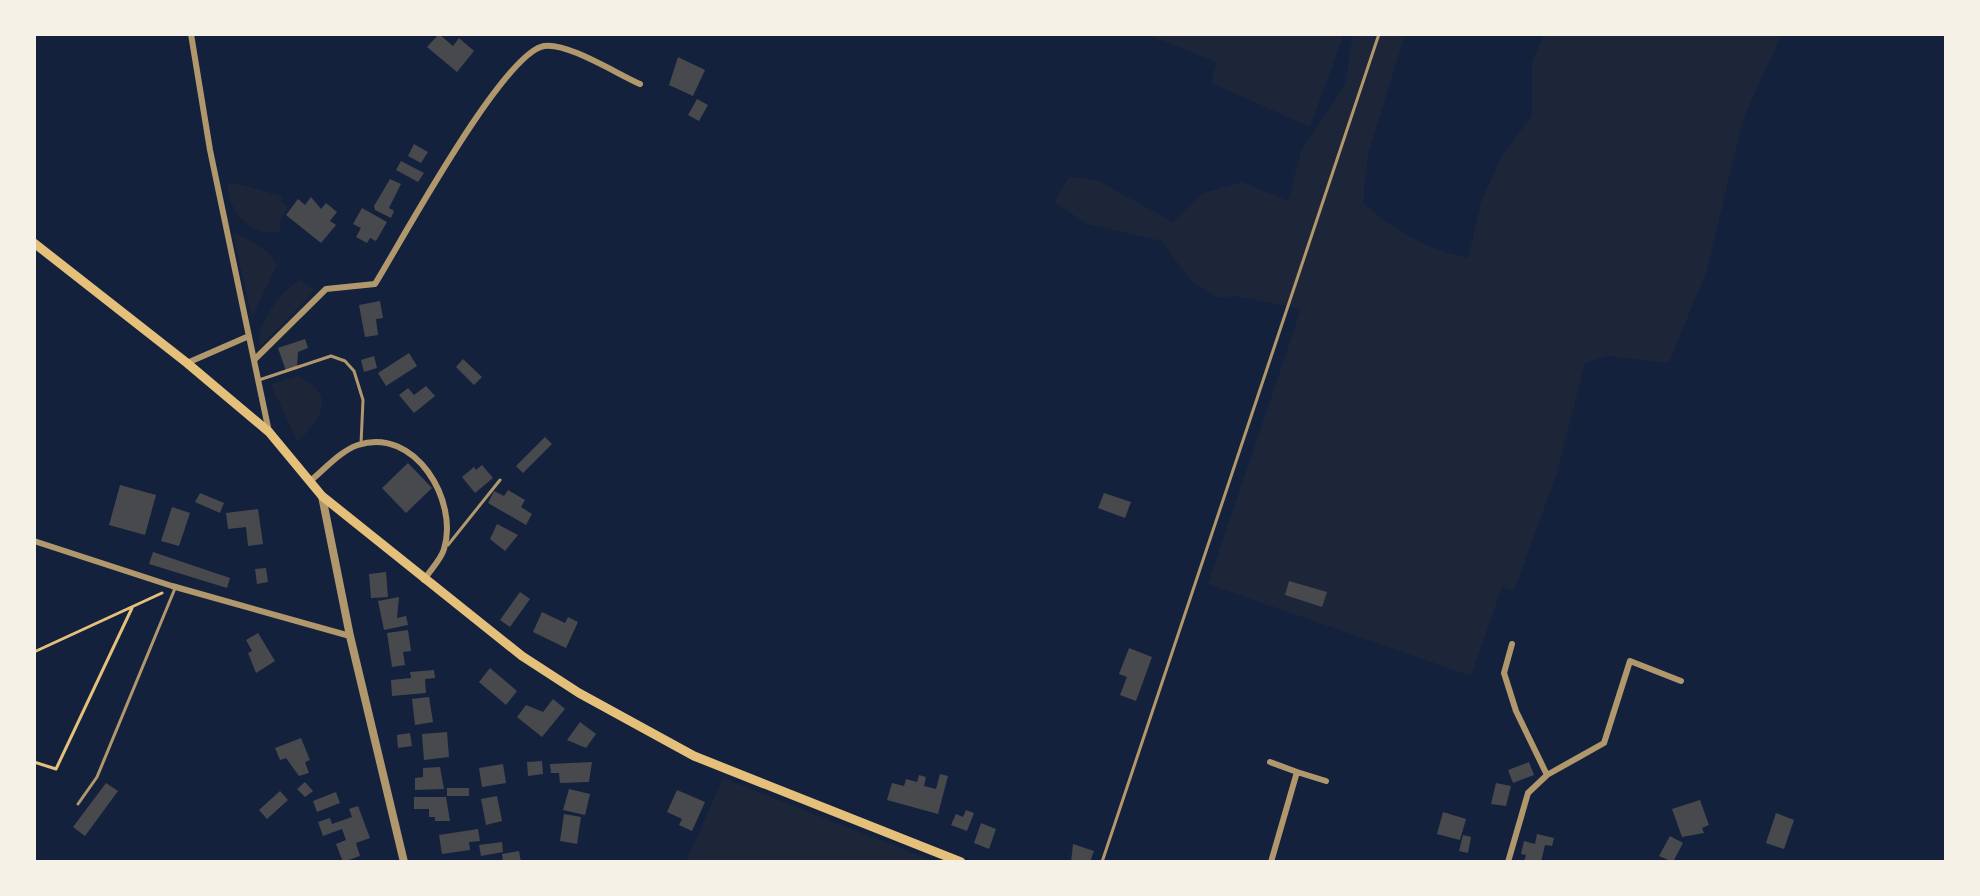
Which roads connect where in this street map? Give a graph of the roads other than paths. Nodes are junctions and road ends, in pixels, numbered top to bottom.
1 (191, 34) edge
2 (1379, 34) edge
3 (640, 84) dead end
4 (34, 243) edge
5 (249, 336) junction
6 (254, 360) junction
7 (187, 363) junction
8 (259, 380) junction
9 (269, 432) junction
10 (361, 444) junction
11 (500, 480) dead end
12 (309, 482) junction
13 (322, 496) junction
14 (34, 541) edge
15 (445, 547) junction
16 (424, 580) junction
17 (176, 586) junction
18 (350, 636) junction
19 (1512, 644) dead end
20 (1681, 681) dead end
21 (1270, 762) dead end
22 (1297, 772) junction
23 (1547, 775) junction
24 (1326, 781) dead end
25 (78, 804) dead end
26 (404, 862) edge
27 (961, 862) edge
28 (1102, 862) edge
29 (1271, 862) edge
30 (1508, 862) edge

1 - 5 street
2 - 28 lane
3 - 6 street
4 - 7 main road
5 - 6 street
5 - 7 street
6 - 8 street
7 - 9 main road
8 - 9 street
8 - 10 lane
9 - 12 main road
10 - 12 street
10 - 15 street
11 - 15 lane
12 - 13 main road
13 - 16 main road
13 - 18 street
14 - 17 street
15 - 16 street
16 - 27 main road
17 - 18 street
17 - 25 lane
18 - 26 street
19 - 23 street
20 - 23 street
21 - 22 street
22 - 24 street
22 - 29 street
23 - 30 street

